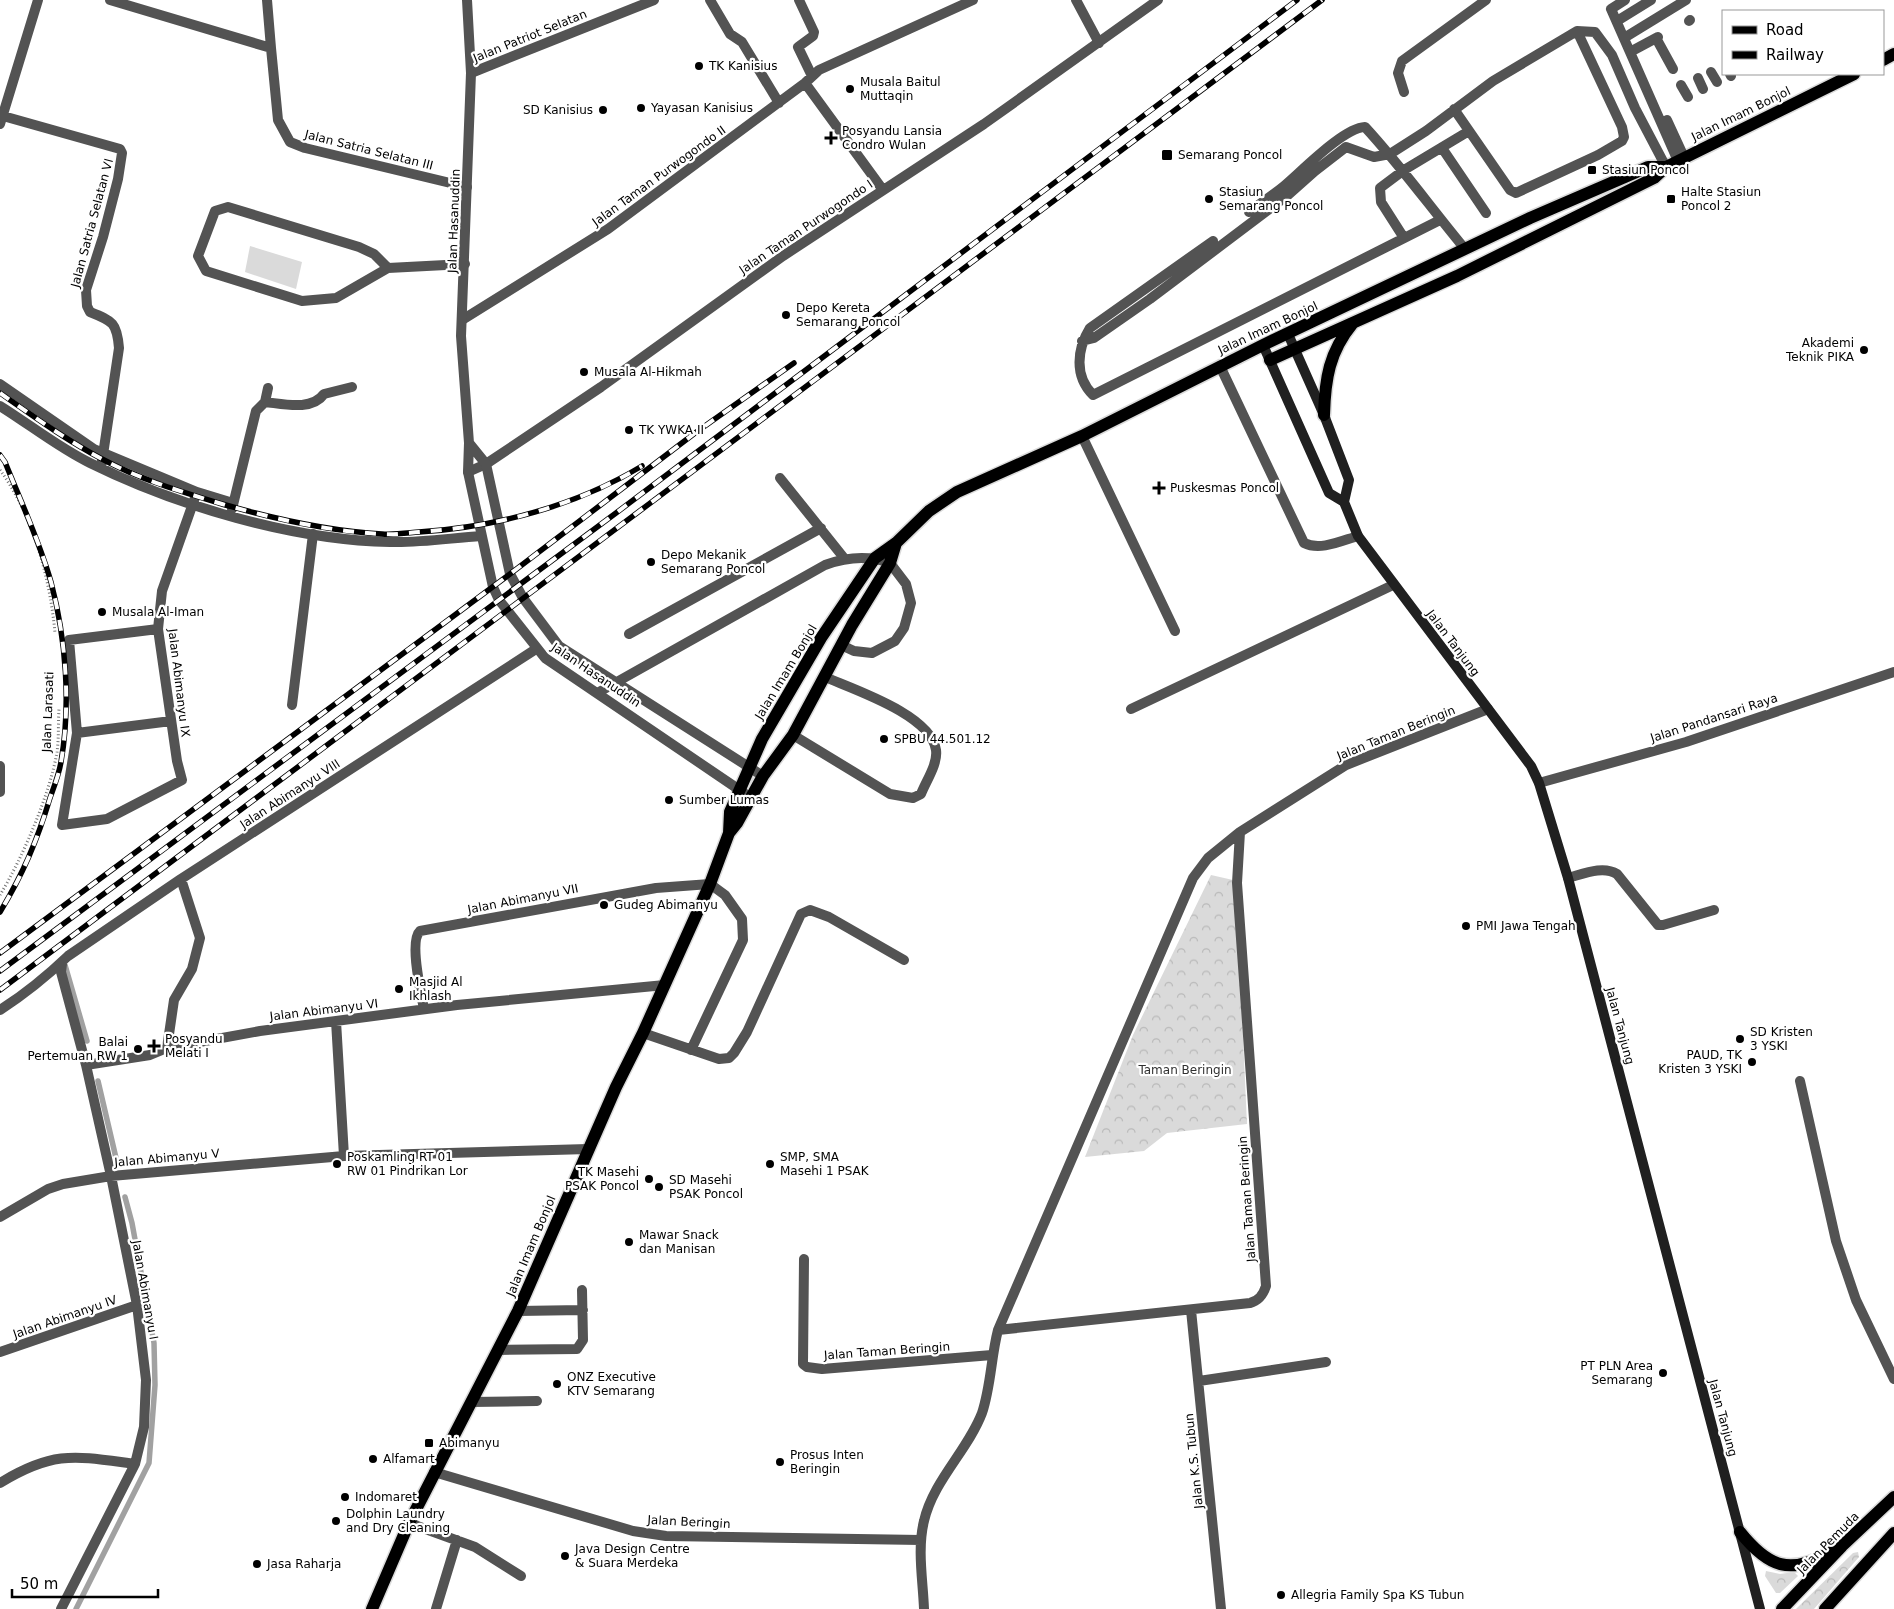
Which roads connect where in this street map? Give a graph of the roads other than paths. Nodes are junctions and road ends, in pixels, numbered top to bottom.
1 (38, 0) edge
2 (110, 0) edge
3 (266, 0) edge
4 (467, 0) edge
5 (654, 0) edge
6 (710, 0) edge
7 (798, 0) edge
8 (973, 0) edge
9 (1076, 0) edge
10 (1158, 0) edge
11 (1486, 0) edge
12 (1651, 0) edge
13 (1686, 0) edge
14 (1618, 5) edge
15 (1620, 20) junction
16 (1577, 31) junction
17 (1627, 36) junction
18 (1099, 43) junction
19 (271, 48) junction
20 (1633, 50) junction
21 (1673, 70) dead end
22 (1711, 72) dead end
23 (471, 73) junction
24 (1852, 75) edge
25 (1698, 78) dead end
26 (809, 80) junction
27 (1717, 82) dead end
28 (1682, 85) dead end
29 (1704, 89) dead end
30 (1404, 92) dead end
31 (1688, 97) dead end
32 (779, 103) junction
33 (1454, 109) junction
34 (1, 120) edge
35 (1470, 132) junction
36 (1442, 148) junction
37 (1390, 154) junction
38 (1681, 159) junction
39 (1666, 167) junction
40 (1404, 170) junction
41 (467, 187) junction
42 (883, 190) junction
43 (1249, 212) dead end
44 (1486, 212) dead end
45 (1440, 220) junction
46 (1404, 238) junction
47 (1213, 241) dead end
48 (1465, 249) junction
49 (465, 264) junction
50 (388, 268) junction
51 (462, 320) junction
52 (1354, 322) junction
53 (1288, 334) junction
54 (1082, 341) junction
55 (1263, 345) junction
56 (1294, 348) junction
57 (1270, 360) junction
58 (1220, 366) junction
59 (0, 384) edge
60 (352, 387) dead end
61 (268, 388) dead end
62 (265, 402) junction
63 (0, 406) edge
64 (1324, 415) junction
65 (1082, 436) junction
66 (469, 442) junction
67 (103, 454) junction
68 (486, 464) junction
69 (101, 468) junction
70 (468, 472) junction
71 (780, 478) dead end
72 (197, 492) junction
73 (233, 502) junction
74 (1344, 502) junction
75 (193, 505) junction
76 (231, 515) junction
77 (821, 528) junction
78 (313, 534) junction
79 (481, 536) junction
80 (1358, 536) junction
81 (896, 543) junction
82 (844, 558) junction
83 (875, 558) junction
84 (890, 563) junction
85 (1393, 585) junction
86 (158, 629) junction
87 (1174, 631) dead end
88 (629, 634) dead end
89 (841, 645) junction
90 (536, 649) junction
91 (1894, 672) edge
92 (825, 677) junction
93 (616, 683) junction
94 (599, 692) junction
95 (292, 705) dead end
96 (1131, 709) dead end
97 (1488, 710) junction
98 (171, 720) junction
99 (77, 733) junction
100 (793, 736) junction
101 (0, 766) edge
102 (749, 768) junction
103 (763, 776) junction
104 (1540, 783) junction
105 (739, 790) junction
106 (0, 792) edge
107 (751, 797) junction
108 (1240, 832) junction
109 (729, 833) junction
110 (1568, 878) junction
111 (182, 879) junction
112 (710, 884) junction
113 (1714, 910) dead end
114 (904, 960) dead end
115 (62, 964) junction
116 (665, 985) junction
117 (424, 1009) junction
118 (0, 1010) edge
119 (336, 1021) junction
120 (643, 1033) junction
121 (167, 1048) junction
122 (691, 1050) junction
123 (86, 1065) junction
124 (1800, 1081) dead end
125 (588, 1149) junction
126 (344, 1156) junction
127 (111, 1176) junction
128 (0, 1217) edge
129 (804, 1259) dead end
130 (582, 1290) dead end
131 (137, 1305) junction
132 (583, 1310) junction
133 (1191, 1310) junction
134 (518, 1311) junction
135 (998, 1330) junction
136 (498, 1350) junction
137 (0, 1352) edge
138 (992, 1355) junction
139 (1326, 1362) dead end
140 (1894, 1379) edge
141 (1198, 1381) junction
142 (537, 1401) dead end
143 (470, 1402) junction
144 (135, 1464) junction
145 (434, 1472) junction
146 (0, 1483) edge
147 (1894, 1497) edge
148 (409, 1523) junction
149 (1740, 1532) junction
150 (1894, 1533) edge
151 (457, 1540) junction
152 (921, 1540) junction
153 (1842, 1546) junction
154 (522, 1576) dead end
155 (61, 1609) edge
156 (372, 1609) edge
157 (436, 1609) edge
158 (924, 1609) edge
159 (1221, 1609) edge
160 (1760, 1609) edge
161 (1782, 1609) edge
162 (1825, 1609) edge

1 - 34 street
2 - 19 street
3 - 19 street, Jalan Satria Selatan III
4 - 23 street, Jalan Hasanuddin
5 - 23 street, Jalan Patriot Selatan
6 - 32 street
7 - 26 street
8 - 26 street, Jalan Taman Purwogondo II
9 - 18 street
10 - 18 street, Jalan Taman Purwogondo I
11 - 30 street
12 - 15 street
13 - 17 street
14 - 15 street
15 - 17 street
16 - 33 street
16 - 35 street
16 - 39 street
17 - 20 street
18 - 42 street, Jalan Taman Purwogondo I
19 - 41 street, Jalan Satria Selatan III
20 - 21 street
20 - 38 street
22 - 27 street
23 - 41 street, Jalan Hasanuddin
24 - 38 main road, Jalan Imam Bonjol
25 - 29 street
26 - 32 street, Jalan Taman Purwogondo II
26 - 42 street
28 - 31 street
32 - 51 street, Jalan Taman Purwogondo II
33 - 35 street
33 - 37 street
34 - 67 street, Jalan Satria Selatan VI
35 - 36 street
36 - 40 street
36 - 44 street
37 - 40 street
37 - 43 street
37 - 54 street
38 - 39 main road, Jalan Imam Bonjol
39 - 48 main road, Jalan Imam Bonjol
39 - 52 main road, Jalan Imam Bonjol
40 - 45 street
40 - 46 street
41 - 49 street, Jalan Hasanuddin
42 - 68 street, Jalan Taman Purwogondo I
45 - 46 street
45 - 48 street
46 - 54 street
47 - 54 street
48 - 53 main road, Jalan Imam Bonjol
49 - 50 street
49 - 51 street, Jalan Hasanuddin
50 - 50 street
51 - 66 street, Jalan Hasanuddin
52 - 56 main road, Jalan Imam Bonjol
52 - 64 main road
53 - 55 main road, Jalan Imam Bonjol
53 - 56 main road
55 - 57 main road, Jalan Tanjung
55 - 58 main road, Jalan Imam Bonjol
56 - 57 main road, Jalan Imam Bonjol
56 - 64 main road
57 - 74 main road, Jalan Tanjung
58 - 65 main road, Jalan Imam Bonjol
58 - 80 street
59 - 67 street
60 - 62 street
61 - 62 street
62 - 73 street
63 - 69 street
64 - 74 main road
65 - 81 main road, Jalan Imam Bonjol
65 - 87 street
66 - 68 street, Jalan Hasanuddin
66 - 70 street, Jalan Hasanuddin
67 - 69 street, Jalan Satria Selatan VI
67 - 72 street
68 - 70 street, Jalan Taman Purwogondo I
68 - 93 street, Jalan Hasanuddin
69 - 75 street
70 - 79 street, Jalan Hasanuddin
71 - 77 street
72 - 73 street
72 - 75 street, Jalan Abimanyu IX
73 - 76 street
74 - 80 main road, Jalan Tanjung
75 - 76 street
75 - 86 street, Jalan Abimanyu IX
76 - 78 street
77 - 82 street
77 - 88 street
78 - 79 street
78 - 95 street
79 - 90 street, Jalan Hasanuddin
80 - 85 main road, Jalan Tanjung
81 - 83 main road, Jalan Imam Bonjol
81 - 84 main road, Jalan Imam Bonjol
82 - 83 street
82 - 93 street
83 - 84 street
83 - 102 main road, Jalan Imam Bonjol
84 - 89 main road, Jalan Imam Bonjol
84 - 89 street
85 - 96 street
85 - 97 main road, Jalan Tanjung
86 - 98 street, Jalan Abimanyu IX
86 - 99 street
89 - 92 main road, Jalan Imam Bonjol
90 - 94 street, Jalan Hasanuddin
90 - 111 street, Jalan Abimanyu VIII
91 - 104 street, Jalan Pandansari Raya
92 - 100 main road, Jalan Imam Bonjol
92 - 100 street
93 - 94 street
93 - 102 street, Jalan Hasanuddin
94 - 105 street, Jalan Hasanuddin
97 - 104 main road, Jalan Tanjung
97 - 108 street, Jalan Taman Beringin
98 - 99 street
98 - 99 street, Jalan Abimanyu IX
100 - 103 main road, Jalan Imam Bonjol
101 - 106 street
102 - 103 street, Jalan Hasanuddin
102 - 105 main road, Jalan Imam Bonjol
103 - 107 main road, Jalan Imam Bonjol
104 - 110 main road, Jalan Tanjung
105 - 107 street, Jalan Hasanuddin
105 - 109 main road, Jalan Imam Bonjol
107 - 109 main road, Jalan Imam Bonjol
108 - 133 street, Jalan Taman Beringin
108 - 135 street, Jalan Taman Beringin
109 - 112 main road, Jalan Imam Bonjol
110 - 113 street
110 - 149 main road, Jalan Tanjung
111 - 115 street, Jalan Abimanyu VIII
111 - 121 street
112 - 116 main road, Jalan Imam Bonjol
112 - 117 street, Jalan Abimanyu VII
112 - 122 street
114 - 122 street
115 - 118 street, Jalan Abimanyu VIII
115 - 123 street, Jalan Abimanyu I
116 - 117 street, Jalan Abimanyu VI
116 - 120 main road, Jalan Imam Bonjol
117 - 119 street, Jalan Abimanyu VI
119 - 121 street, Jalan Abimanyu VI
119 - 126 street
120 - 122 street
120 - 125 main road, Jalan Imam Bonjol
121 - 123 street, Jalan Abimanyu VI
123 - 127 street, Jalan Abimanyu I
124 - 140 street
125 - 126 street, Jalan Abimanyu V
125 - 134 main road, Jalan Imam Bonjol
126 - 127 street, Jalan Abimanyu V
127 - 128 street, Jalan Abimanyu V
127 - 131 street, Jalan Abimanyu I
129 - 138 street, Jalan Taman Beringin
130 - 132 street
131 - 137 street, Jalan Abimanyu IV
131 - 144 street, Jalan Abimanyu I
132 - 134 street
132 - 136 street
133 - 135 street, Jalan Taman Beringin
133 - 141 street, Jalan K.S. Tubun
134 - 136 main road, Jalan Imam Bonjol
135 - 138 street, Jalan Taman Beringin
136 - 143 main road, Jalan Imam Bonjol
138 - 152 street
139 - 141 street
141 - 159 street, Jalan K.S. Tubun
142 - 143 street
143 - 145 main road, Jalan Imam Bonjol
144 - 146 street
144 - 155 street, Jalan Abimanyu I
145 - 148 main road, Jalan Imam Bonjol
145 - 152 street, Jalan Beringin
147 - 153 main road, Jalan Pemuda
148 - 151 street
148 - 156 main road, Jalan Imam Bonjol
149 - 153 main road
149 - 160 main road, Jalan Tanjung
150 - 162 main road
151 - 154 street
151 - 157 street
152 - 158 street
153 - 161 main road, Jalan Pemuda

